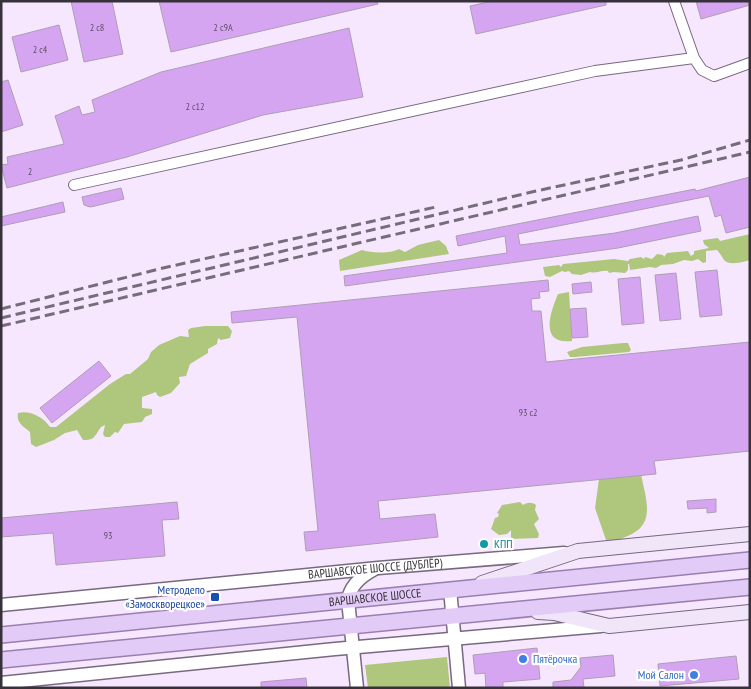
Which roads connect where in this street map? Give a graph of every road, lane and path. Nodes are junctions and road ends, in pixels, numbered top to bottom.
1 (674, 1) edge
2 (694, 58) junction
3 (750, 64) edge
4 (74, 185) dead end
5 (750, 534) edge
6 (578, 551) junction
7 (750, 560) edge
8 (378, 568) junction
9 (750, 587) edge
10 (466, 588) junction
11 (450, 589) junction
12 (348, 600) junction
13 (1, 606) edge
14 (516, 610) junction
15 (750, 612) edge
16 (453, 616) junction
17 (351, 625) junction
18 (609, 626) junction
19 (1, 635) edge
20 (455, 638) junction
21 (352, 647) junction
22 (1, 660) edge
23 (1, 682) edge
24 (356, 688) edge
25 (459, 688) edge

1 - 2 street
2 - 3 street
2 - 4 street
5 - 6 main road, ВАРШАВСКОЕ ШОССЕ (ДУБЛЁР)
6 - 8 street, ВАРШАВСКОЕ ШОССЕ (ДУБЛЁР)
6 - 10 main road
7 - 10 main road, ВАРШАВСКОЕ ШОССЕ
8 - 12 street
8 - 13 street, ВАРШАВСКОЕ ШОССЕ (ДУБЛЁР)
9 - 14 main road, ВАРШАВСКОЕ ШОССЕ
10 - 11 main road, ВАРШАВСКОЕ ШОССЕ
11 - 12 main road, ВАРШАВСКОЕ ШОССЕ
11 - 16 street
12 - 17 street
12 - 19 main road, ВАРШАВСКОЕ ШОССЕ
14 - 16 main road, ВАРШАВСКОЕ ШОССЕ
14 - 18 main road
15 - 18 main road
16 - 17 main road, ВАРШАВСКОЕ ШОССЕ
16 - 20 street
17 - 21 street
17 - 22 main road, ВАРШАВСКОЕ ШОССЕ
18 - 20 street
20 - 21 street
20 - 25 street
21 - 23 street
21 - 24 street

